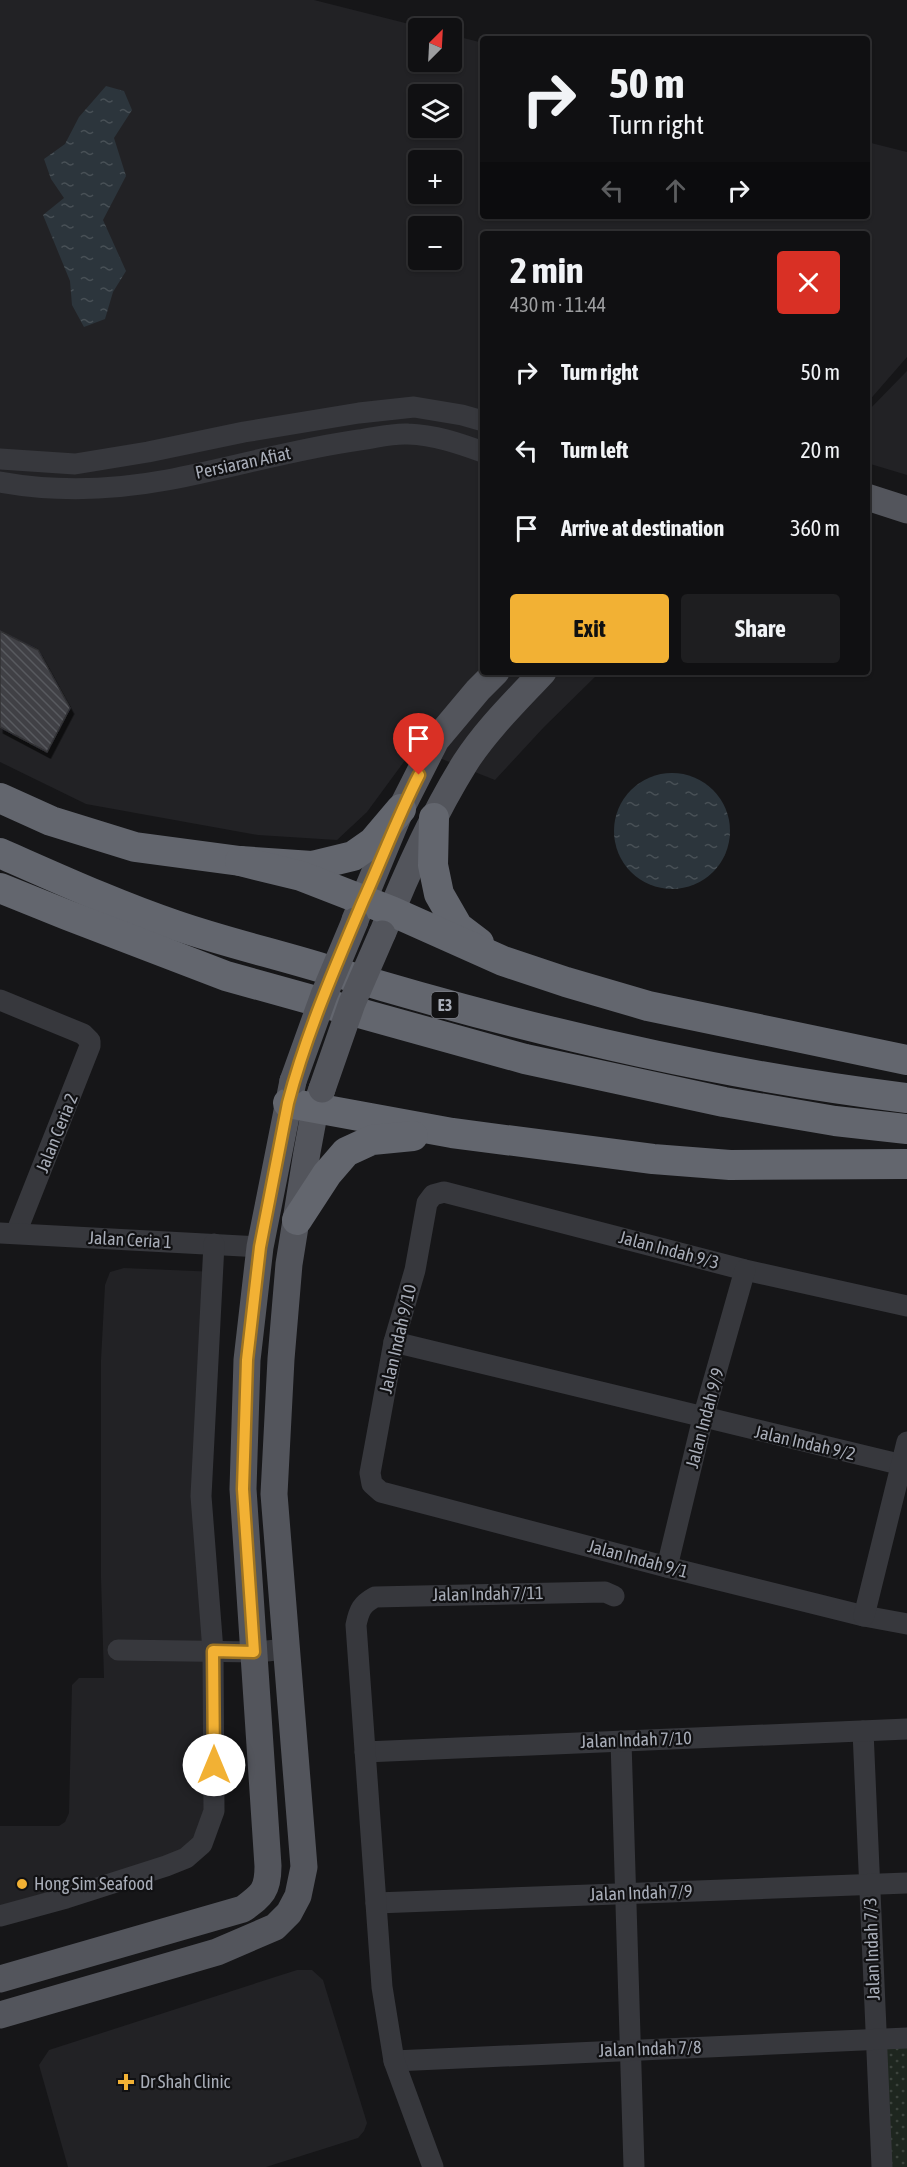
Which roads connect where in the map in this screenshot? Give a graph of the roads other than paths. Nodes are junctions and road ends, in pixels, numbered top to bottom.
1 (432, 411) junction
2 (480, 420) edge
3 (426, 436) junction
4 (480, 451) edge
5 (0, 459) edge
6 (0, 482) edge
7 (870, 500) edge
8 (907, 510) edge
9 (493, 675) edge
10 (540, 675) edge
11 (0, 798) edge
12 (401, 809) junction
13 (434, 818) junction
14 (0, 853) edge
15 (240, 861) junction
16 (0, 888) edge
17 (359, 911) junction
18 (386, 923) junction
19 (503, 961) junction
20 (0, 1000) edge
21 (907, 1060) edge
22 (305, 1096) junction
23 (907, 1098) edge
24 (907, 1129) edge
25 (452, 1133) junction
26 (907, 1164) edge
27 (433, 1196) joint
28 (297, 1220) junction
29 (8, 1233) edge
30 (214, 1244) junction
31 (260, 1247) junction
32 (745, 1270) junction
33 (907, 1306) edge
34 (394, 1342) junction
35 (703, 1419) junction
36 (907, 1442) edge
37 (904, 1466) edge
38 (372, 1484) joint
39 (668, 1567) junction
40 (614, 1596) dead end
41 (864, 1616) junction
42 (907, 1624) edge
43 (286, 1649) junction
44 (118, 1650) dead end
45 (213, 1651) junction
46 (254, 1652) junction
47 (907, 1729) edge
48 (863, 1731) junction
49 (621, 1741) junction
50 (365, 1752) junction
51 (907, 1883) edge
52 (870, 1884) junction
53 (625, 1894) junction
54 (375, 1903) junction
55 (0, 1916) edge
56 (0, 1979) edge
57 (0, 2015) edge
58 (907, 2038) edge
59 (876, 2039) junction
60 (630, 2050) junction
61 (394, 2061) junction
62 (434, 2167) edge
63 (634, 2167) edge
64 (882, 2167) edge

1 - 2 street, Persiaran Afiat
1 - 3 street
1 - 5 street, Persiaran Afiat
3 - 4 street, Persiaran Afiat
3 - 6 street, Persiaran Afiat
7 - 8 main road
9 - 12 main road
10 - 13 main road
11 - 15 highway
12 - 15 highway
12 - 17 main road
13 - 18 main road
13 - 19 highway
14 - 23 highway, E3
15 - 17 highway
16 - 24 highway, E3
17 - 18 highway
17 - 22 main road, bridge
18 - 19 highway
18 - 22 main road, bridge
19 - 21 highway
20 - 29 street, Jalan Ceria 2
22 - 25 highway
22 - 28 main road
22 - 31 main road
25 - 26 highway
25 - 28 highway
27 - 32 street, Jalan Indah 9/3
27 - 34 street, Jalan Indah 9/10
28 - 43 main road
29 - 30 street, Jalan Ceria 1
30 - 31 street, Jalan Ceria 1
30 - 45 street
31 - 46 main road
32 - 33 street, Jalan Indah 9/3
32 - 35 street, Jalan Indah 9/9
34 - 35 street, Jalan Indah 9/2
34 - 38 street, Jalan Indah 9/10
35 - 37 street, Jalan Indah 9/2
35 - 39 street, Jalan Indah 9/9
36 - 37 street
37 - 41 street
38 - 39 street, Jalan Indah 9/1
39 - 41 street, Jalan Indah 9/1
40 - 50 street, Jalan Indah 7/11
41 - 42 street, Jalan Indah 9/1
43 - 46 street
43 - 57 main road
44 - 45 street
45 - 46 street
45 - 55 street
46 - 56 main road
47 - 48 street, Jalan Indah 7/10
48 - 49 street, Jalan Indah 7/10
48 - 52 street, Jalan Indah 7/3
49 - 50 street, Jalan Indah 7/10
49 - 53 street
50 - 54 street
51 - 52 street, Jalan Indah 7/9
52 - 53 street, Jalan Indah 7/9
52 - 59 street, Jalan Indah 7/3
53 - 54 street, Jalan Indah 7/9
53 - 60 street
54 - 61 street
58 - 59 street, Jalan Indah 7/8
59 - 60 street, Jalan Indah 7/8
59 - 64 street, Jalan Indah 7/3
60 - 61 street, Jalan Indah 7/8
60 - 63 street
61 - 62 street

